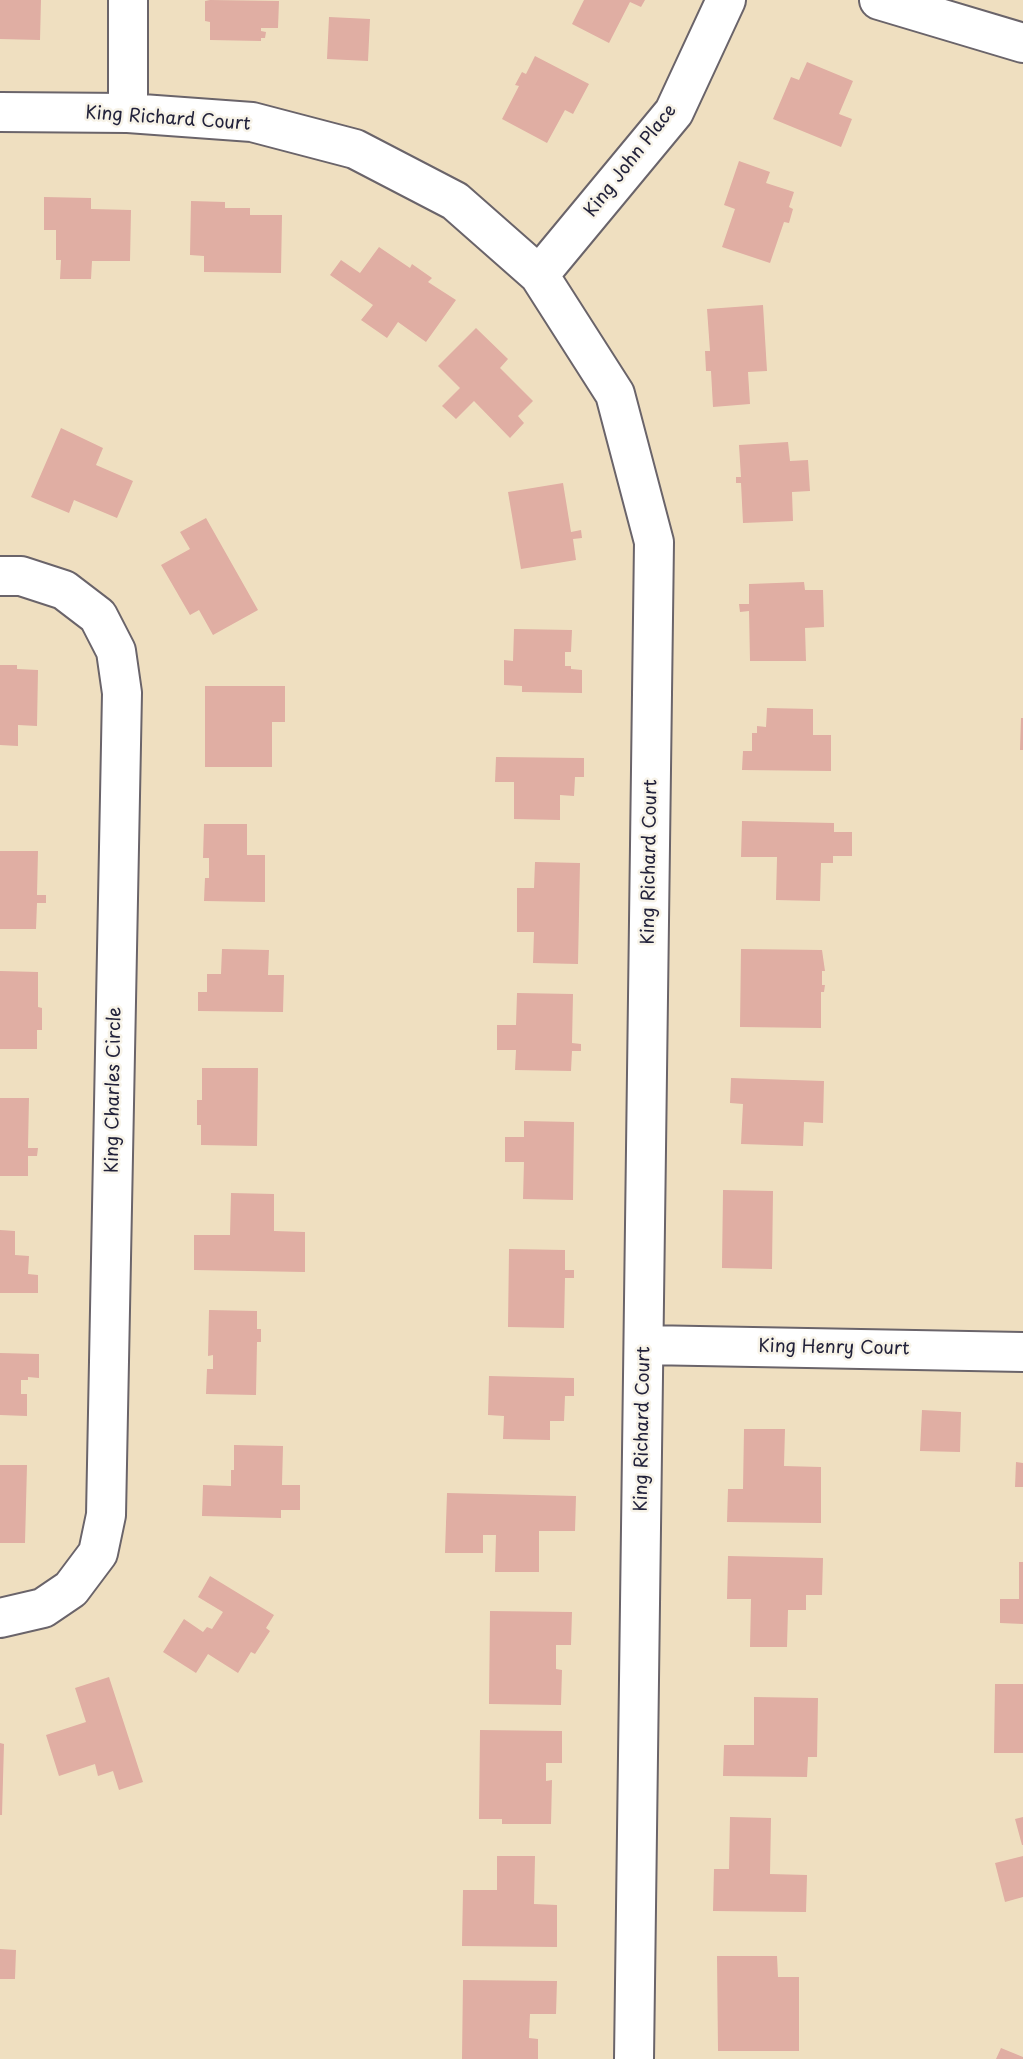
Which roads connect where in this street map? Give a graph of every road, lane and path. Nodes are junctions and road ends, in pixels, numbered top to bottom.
1 (128, 0) edge
2 (726, 0) edge
3 (879, 0) edge
4 (1023, 43) edge
5 (0, 112) edge
6 (128, 113) junction
7 (539, 275) junction
8 (0, 576) edge
9 (645, 1345) junction
10 (1023, 1352) edge
11 (0, 1618) edge
12 (634, 2059) edge

1 - 6 street
2 - 7 street, King John Place
3 - 4 street
5 - 6 street, King Richard Court
6 - 7 street, King Richard Court
7 - 9 street, King Richard Court
8 - 11 street, King Charles Circle
9 - 10 street, King Henry Court
9 - 12 street, King Richard Court

